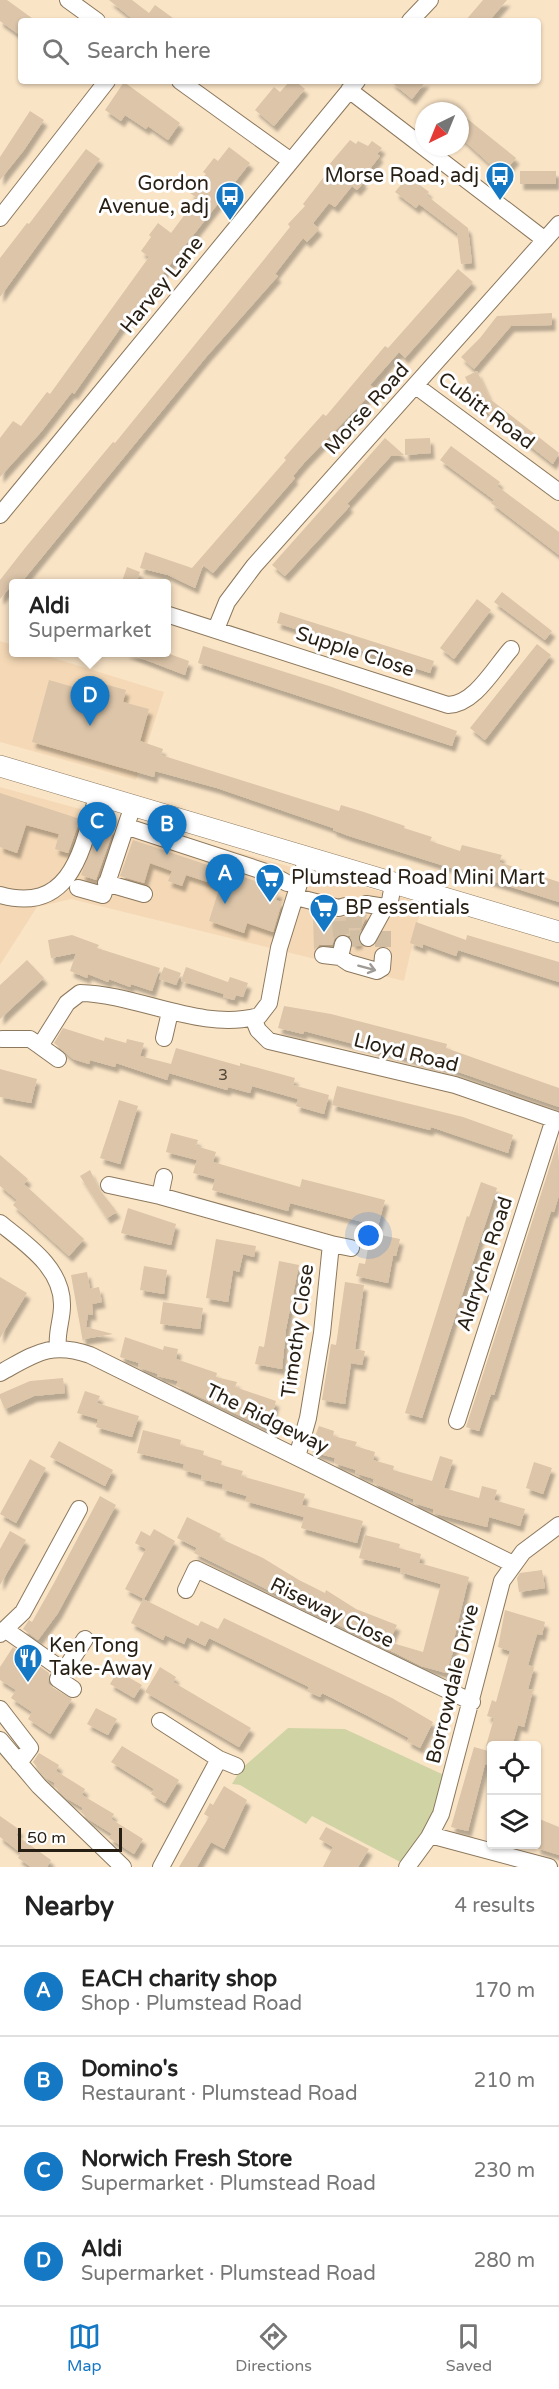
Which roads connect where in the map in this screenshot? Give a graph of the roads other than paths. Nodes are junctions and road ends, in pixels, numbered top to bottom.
1 (68, 0) edge
2 (429, 0) edge
3 (93, 18) edge
4 (413, 18) edge
5 (105, 84) edge
6 (184, 84) edge
7 (353, 85) edge
8 (291, 161) junction
9 (0, 218) edge
10 (559, 224) edge
11 (545, 240) junction
12 (416, 386) junction
13 (559, 492) edge
14 (0, 515) edge
15 (171, 616) edge
16 (216, 629) junction
17 (510, 649) dead end
18 (0, 766) edge
19 (97, 796) junction
20 (130, 819) junction
21 (307, 858) junction
22 (106, 883) junction
23 (393, 884) junction
24 (78, 888) dead end
25 (291, 890) junction
26 (144, 894) dead end
27 (0, 895) edge
28 (385, 907) junction
29 (342, 914) tunnel mouth
30 (559, 932) edge
31 (323, 955) dead end
32 (383, 956) dead end
33 (171, 1012) junction
34 (253, 1018) junction
35 (164, 1038) dead end
36 (2, 1039) dead end
37 (40, 1046) junction
38 (58, 1059) dead end
39 (556, 1120) edge
40 (164, 1177) dead end
41 (110, 1185) dead end
42 (160, 1196) junction
43 (0, 1223) edge
44 (331, 1244) junction
45 (351, 1248) dead end
46 (58, 1348) junction
47 (0, 1373) edge
48 (457, 1421) dead end
49 (297, 1457) junction
50 (79, 1509) dead end
51 (559, 1525) edge
52 (513, 1563) junction
53 (186, 1590) dead end
54 (3, 1632) edge
55 (85, 1639) dead end
56 (64, 1671) junction
57 (73, 1689) dead end
58 (472, 1702) junction
59 (0, 1709) edge
60 (160, 1721) dead end
61 (0, 1740) edge
62 (219, 1759) junction
63 (19, 1763) junction
64 (236, 1766) dead end
65 (430, 1835) junction
66 (123, 1867) edge
67 (161, 1867) edge
68 (407, 1867) edge
69 (549, 1867) edge

1 - 3 street
2 - 4 street
5 - 9 street
6 - 8 street
7 - 8 street, Harvey Lane
7 - 11 street
8 - 14 street, Harvey Lane
10 - 11 street, Morse Road
11 - 12 street, Morse Road
12 - 13 street, Cubitt Road
12 - 16 street, Morse Road
15 - 16 street, Supple Close
16 - 17 street, Supple Close
18 - 19 main road
19 - 20 main road
19 - 27 street
20 - 21 main road
20 - 22 street
20 - 25 street
21 - 23 main road
21 - 25 street
22 - 24 street
22 - 26 street
23 - 28 street
23 - 30 main road
25 - 29 street
25 - 34 street
28 - 28 street
31 -> 32 street
33 - 34 street
33 - 35 street
33 - 37 street
34 - 39 street, Lloyd Road
36 - 37 street
37 - 38 street
39 - 48 street, Aldryche Road
40 - 42 street
41 - 42 street, Timothy Close
42 - 44 street, Timothy Close
43 - 46 street
44 - 45 street, Timothy Close
44 - 49 street, Timothy Close
46 - 47 street, The Ridgeway
46 - 49 street, The Ridgeway
49 - 52 street, The Ridgeway
50 - 54 street
51 - 52 street, Borrowdale Drive
52 - 58 street, Borrowdale Drive
53 - 58 street, Riseway Close
54 - 56 street
55 - 56 street
56 - 57 street
58 - 65 street, Borrowdale Drive
59 - 63 street
60 - 62 street
61 - 63 street
62 - 64 street
62 - 67 street
63 - 66 street
65 - 68 street, Borrowdale Drive
65 - 69 street

